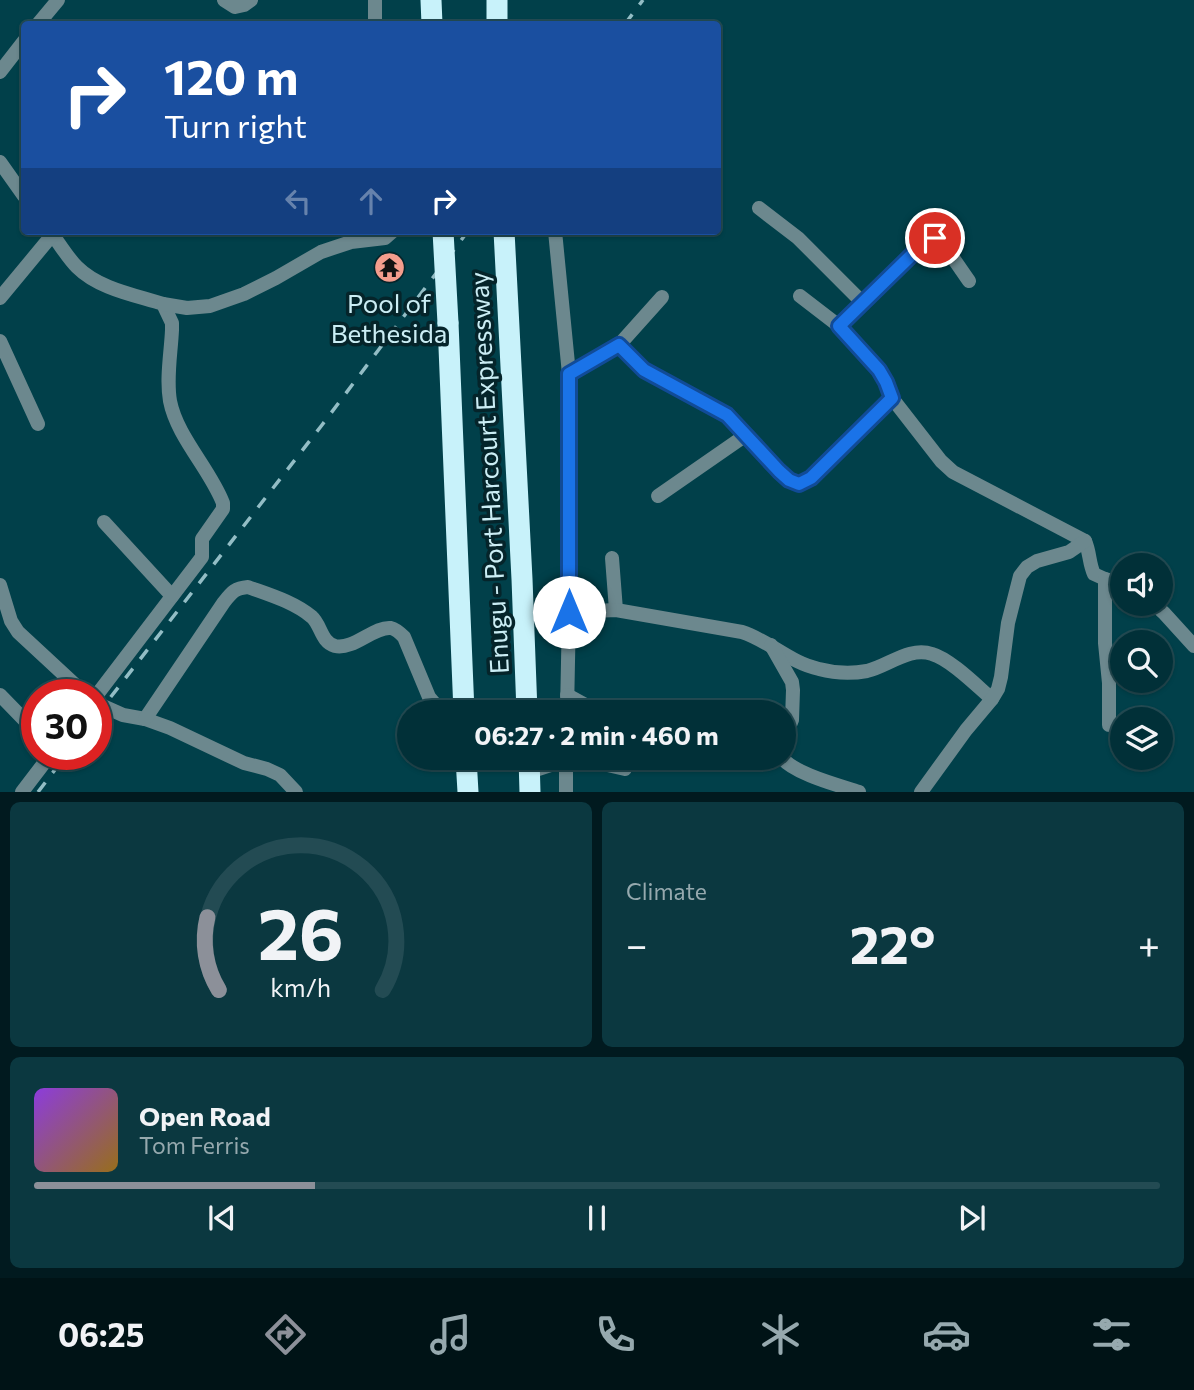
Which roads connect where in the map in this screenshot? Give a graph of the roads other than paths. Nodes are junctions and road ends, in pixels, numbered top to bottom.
1 (58, 0) edge
2 (224, 0) edge
3 (251, 0) edge
4 (375, 0) edge
5 (431, 0) edge
6 (497, 0) edge
7 (40, 21) edge
8 (375, 21) edge
9 (432, 21) edge
10 (497, 21) edge
11 (21, 45) edge
12 (0, 72) edge
13 (0, 162) edge
14 (21, 192) edge
15 (759, 208) dead end
16 (49, 235) edge
17 (53, 235) edge
18 (388, 235) edge
19 (443, 235) edge
20 (555, 235) edge
21 (504, 238) edge
22 (968, 281) dead end
23 (800, 296) dead end
24 (663, 297) dead end
25 (0, 298) edge
26 (863, 303) junction
27 (163, 304) junction
28 (839, 326) junction
29 (0, 341) edge
30 (619, 345) junction
31 (569, 374) junction
32 (892, 398) junction
33 (37, 424) dead end
34 (746, 435) junction
35 (658, 496) dead end
36 (104, 522) dead end
37 (1085, 541) junction
38 (612, 558) dead end
39 (1105, 579) junction
40 (1110, 580) edge
41 (0, 585) edge
42 (172, 596) junction
43 (616, 610) junction
44 (569, 612) junction
45 (1167, 616) edge
46 (770, 644) junction
47 (1194, 646) edge
48 (69, 679) edge
49 (109, 679) edge
50 (0, 695) edge
51 (567, 695) junction
52 (992, 699) junction
53 (431, 700) edge
54 (464, 700) edge
55 (527, 700) edge
56 (567, 700) edge
57 (576, 700) edge
58 (793, 700) edge
59 (112, 710) edge
60 (21, 717) edge
61 (145, 719) junction
62 (1109, 725) dead end
63 (796, 768) edge
64 (36, 770) edge
65 (466, 770) edge
66 (566, 770) edge
67 (22, 792) edge
68 (296, 792) edge
69 (467, 792) edge
70 (566, 792) edge
71 (859, 792) edge
72 (921, 792) edge

1 - 7 street
2 - 3 street
4 - 8 street
5 - 9 highway
6 - 10 highway
11 - 12 street
13 - 14 street
15 - 26 street
16 - 25 street
17 - 27 street
18 - 27 street
19 - 54 highway, Enugu - Port Harcourt Expressway, bridge
20 - 31 street
21 - 55 highway, Enugu - Port Harcourt Expressway
22 - 26 street
23 - 28 street
24 - 30 street
26 - 28 street
27 - 42 street
28 - 32 street
29 - 33 street
30 - 31 street
30 - 34 street
31 - 44 street
32 - 34 street
32 - 37 street
34 - 35 street
36 - 42 street
37 - 39 street
37 - 52 street
38 - 43 street
39 - 40 street
39 - 62 street
41 - 48 street
42 - 49 street
43 - 44 street
43 - 46 street
44 - 51 street
45 - 47 street
46 - 52 street
46 - 58 street
50 - 60 street
51 - 56 street
51 - 57 street
52 - 72 street
53 - 61 street
59 - 61 street
61 - 68 street
63 - 71 street
64 - 67 street
65 - 69 highway
66 - 70 street

